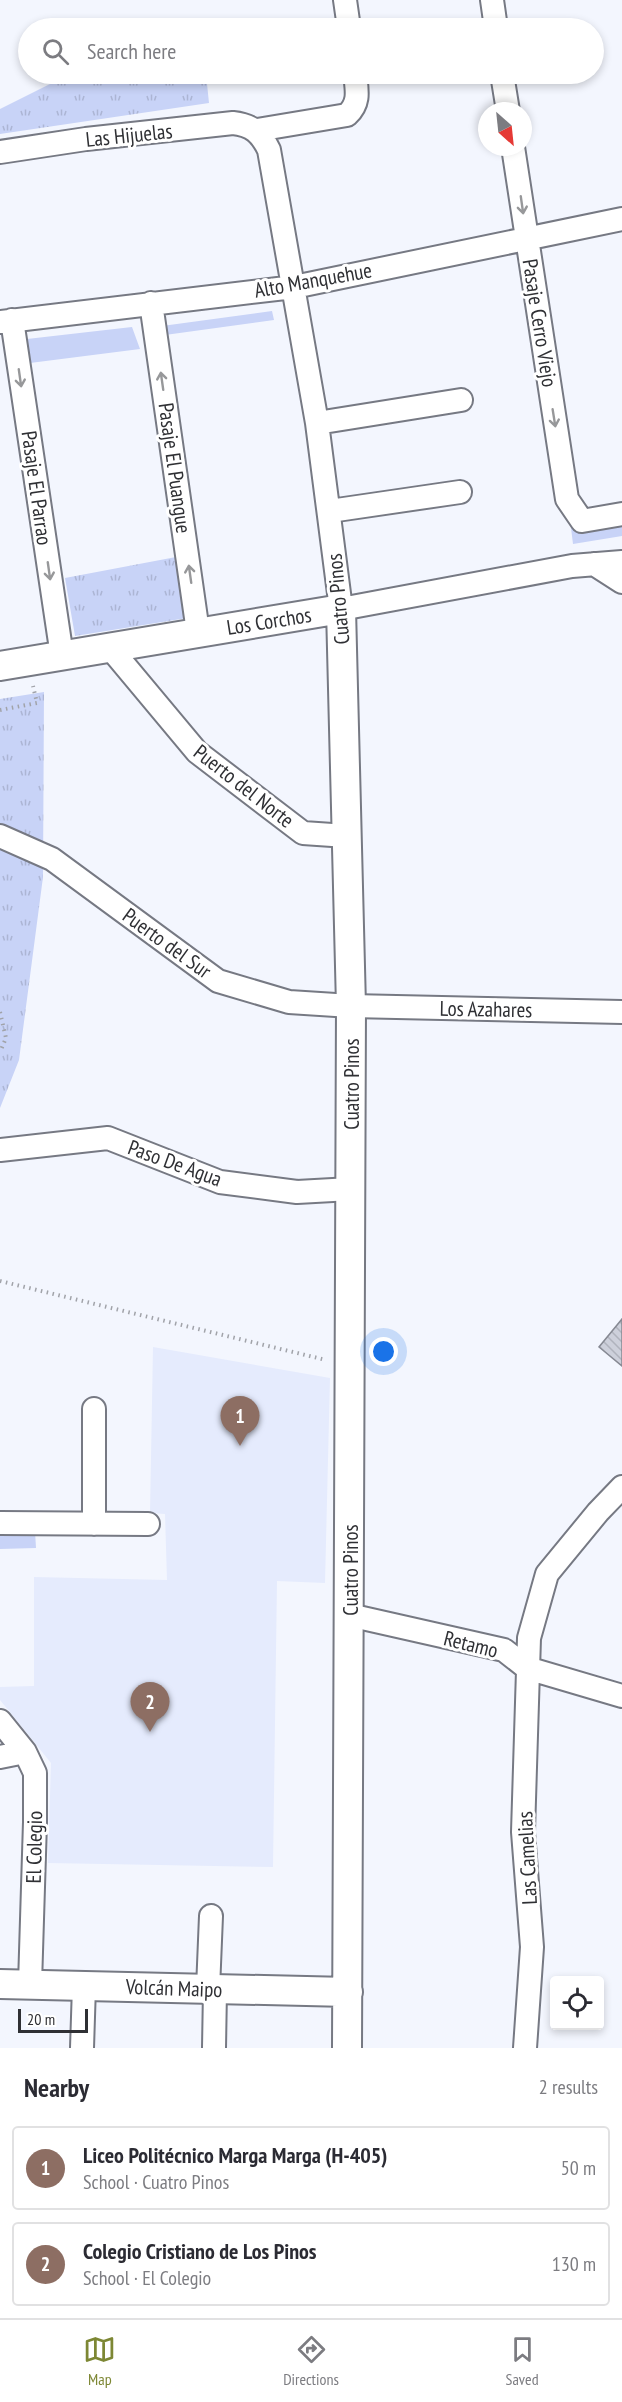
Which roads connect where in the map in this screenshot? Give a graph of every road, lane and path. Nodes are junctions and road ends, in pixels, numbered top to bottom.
1 (345, 0) edge
2 (492, 0) edge
3 (348, 18) edge
4 (495, 18) edge
5 (356, 84) edge
6 (504, 84) edge
7 (507, 102) edge
8 (257, 130) junction
9 (0, 152) edge
10 (514, 156) edge
11 (622, 219) edge
12 (526, 237) junction
13 (294, 287) junction
14 (151, 303) junction
15 (6, 321) edge
16 (460, 400) dead end
17 (318, 423) junction
18 (460, 492) dead end
19 (330, 511) junction
20 (622, 514) edge
21 (622, 562) edge
22 (583, 565) junction
23 (622, 582) edge
24 (341, 609) junction
25 (198, 632) junction
26 (111, 649) junction
27 (62, 656) junction
28 (28, 662) junction
29 (0, 666) edge
30 (0, 710) edge
31 (0, 836) edge
32 (346, 836) junction
33 (351, 1006) junction
34 (0, 1012) edge
35 (622, 1012) edge
36 (0, 1052) edge
37 (0, 1150) edge
38 (351, 1189) junction
39 (0, 1281) edge
40 (351, 1366) junction
41 (94, 1408) dead end
42 (622, 1487) edge
43 (0, 1523) edge
44 (94, 1524) junction
45 (148, 1524) dead end
46 (349, 1616) junction
47 (527, 1668) junction
48 (622, 1696) edge
49 (0, 1721) edge
50 (25, 1752) junction
51 (0, 1757) edge
52 (211, 1916) dead end
53 (0, 1984) edge
54 (30, 1984) junction
55 (84, 1986) junction
56 (212, 1989) junction
57 (348, 1992) junction
58 (82, 2048) edge
59 (214, 2048) edge
60 (347, 2048) edge
61 (525, 2048) edge

1 - 3 street
2 - 4 street
5 - 8 street
6 - 7 street
8 - 9 street, Las Hijuelas
8 - 13 street, Cuatro Pinos
10 -> 12 street, Pasaje Cerro Viejo
11 - 12 street, Alto Manquehue
12 - 13 street, Alto Manquehue
12 -> 20 street, Pasaje Cerro Viejo
13 - 14 street, Alto Manquehue
13 - 17 street, Cuatro Pinos
14 - 15 street, Alto Manquehue
25 -> 14 street, Pasaje El Puangue
15 -> 27 street, Pasaje El Parrao
16 - 17 street
17 - 19 street, Cuatro Pinos
18 - 19 street
19 - 24 street, Cuatro Pinos
21 - 22 street, Los Corchos
22 - 23 street
22 - 24 street, Los Corchos
24 - 25 street, Los Corchos
24 - 32 street, Cuatro Pinos
25 - 26 street, Los Corchos
26 - 27 street, Los Corchos
26 - 32 street, Puerto del Norte
27 - 28 street, Los Corchos
28 - 29 street, Los Corchos
28 - 30 path
31 - 33 street, Puerto del Sur
32 - 33 street, Cuatro Pinos
33 - 35 street, Los Azahares
33 - 38 street, Cuatro Pinos
34 - 36 path
37 - 38 street, Paso De Agua
38 - 40 street, Cuatro Pinos
39 - 40 path
40 - 46 street, Cuatro Pinos
41 - 44 street
42 - 47 street, Las Camelias
43 - 44 street
44 - 45 street
46 - 47 street, Retamo
46 - 57 street, Cuatro Pinos
47 - 48 street, Retamo
47 - 61 street, Las Camelias
49 - 50 street, El Colegio
50 - 51 street
50 - 54 street, El Colegio
52 - 56 street
53 - 54 street, Volcán Maipo
54 - 55 street, Volcán Maipo
55 - 56 street, Volcán Maipo
55 - 58 street
56 - 57 street, Volcán Maipo
56 - 59 street
57 - 60 street, Cuatro Pinos

